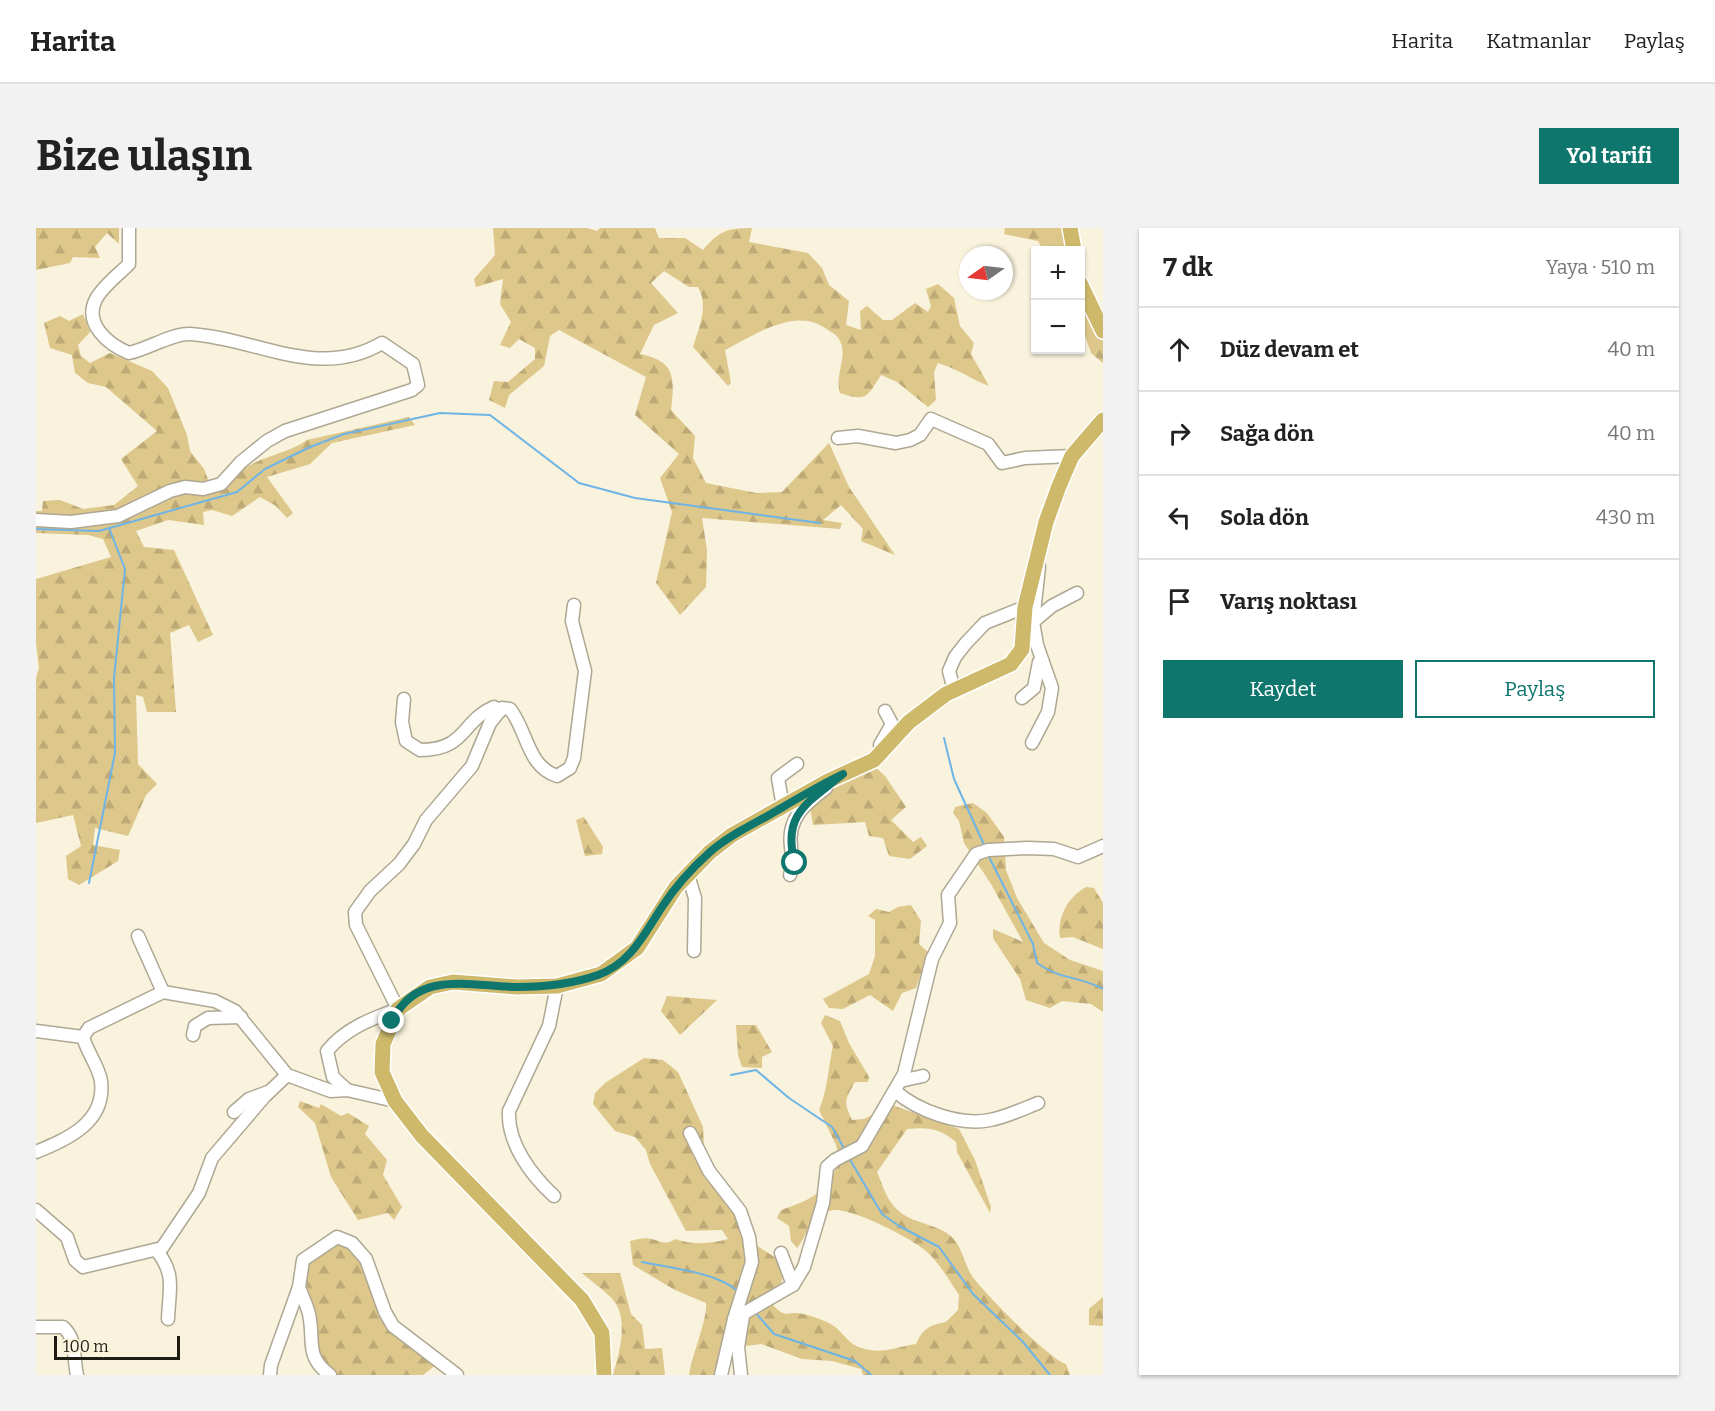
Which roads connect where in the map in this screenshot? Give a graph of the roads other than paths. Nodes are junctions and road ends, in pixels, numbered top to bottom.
1 (129, 228) edge
2 (1070, 228) edge
3 (1073, 246) edge
4 (1085, 293) edge
5 (1103, 331) edge
6 (1103, 420) edge
7 (838, 438) dead end
8 (1072, 456) junction
9 (36, 520) edge
10 (1038, 561) junction
11 (1077, 593) dead end
12 (574, 605) dead end
13 (1025, 607) junction
14 (1033, 622) junction
15 (1037, 645) junction
16 (954, 690) junction
17 (1022, 698) dead end
18 (404, 699) dead end
19 (500, 711) junction
20 (885, 711) dead end
21 (1032, 743) dead end
22 (868, 763) junction
23 (797, 764) dead end
24 (843, 774) junction
25 (783, 807) junction
26 (1103, 846) edge
27 (688, 875) junction
28 (790, 875) dead end
29 (138, 936) dead end
30 (694, 951) dead end
31 (556, 986) junction
32 (163, 992) junction
33 (398, 1009) junction
34 (241, 1017) junction
35 (36, 1031) edge
36 (193, 1035) dead end
37 (83, 1037) junction
38 (287, 1075) junction
39 (923, 1076) dead end
40 (897, 1086) junction
41 (348, 1090) junction
42 (269, 1092) junction
43 (395, 1101) junction
44 (1038, 1103) dead end
45 (234, 1112) dead end
46 (690, 1133) dead end
47 (64, 1141) junction
48 (36, 1152) edge
49 (36, 1162) edge
50 (554, 1196) dead end
51 (36, 1210) edge
52 (157, 1251) junction
53 (781, 1252) dead end
54 (793, 1285) junction
55 (299, 1287) junction
56 (739, 1316) junction
57 (168, 1319) dead end
58 (36, 1327) edge
59 (77, 1375) edge
60 (270, 1375) edge
61 (330, 1375) edge
62 (457, 1375) edge
63 (604, 1375) edge
64 (721, 1375) edge
65 (741, 1375) edge

1 - 9 street
2 - 3 main road
4 - 5 main road
6 - 8 main road
7 - 8 street
8 - 10 main road
10 - 13 main road
10 - 14 street
11 - 14 street
12 - 19 street
13 - 16 street
13 - 16 main road
14 - 15 street
15 - 17 street
15 - 21 street
16 - 22 main road
18 - 19 street
19 - 33 street
20 - 22 street
22 - 24 main road
23 - 25 street
24 - 25 main road
24 - 28 street
25 - 27 main road
26 - 40 street
27 - 30 street
27 - 31 main road
29 - 32 street
31 - 33 main road
31 - 50 street
32 - 34 street
32 - 37 street
33 - 41 street
33 - 43 main road
34 - 36 street
34 - 38 street
35 - 37 street
37 - 47 street
38 - 41 street
38 - 42 street
39 - 40 street
40 - 44 street
40 - 54 street
41 - 43 street
42 - 45 street
42 - 52 street
43 - 63 main road
46 - 56 street
47 - 48 street
47 - 49 street
51 - 52 street
52 - 57 street
53 - 54 street
54 - 56 street
55 - 60 street
55 - 61 street
55 - 62 street
56 - 64 street
56 - 65 street
58 - 59 street

